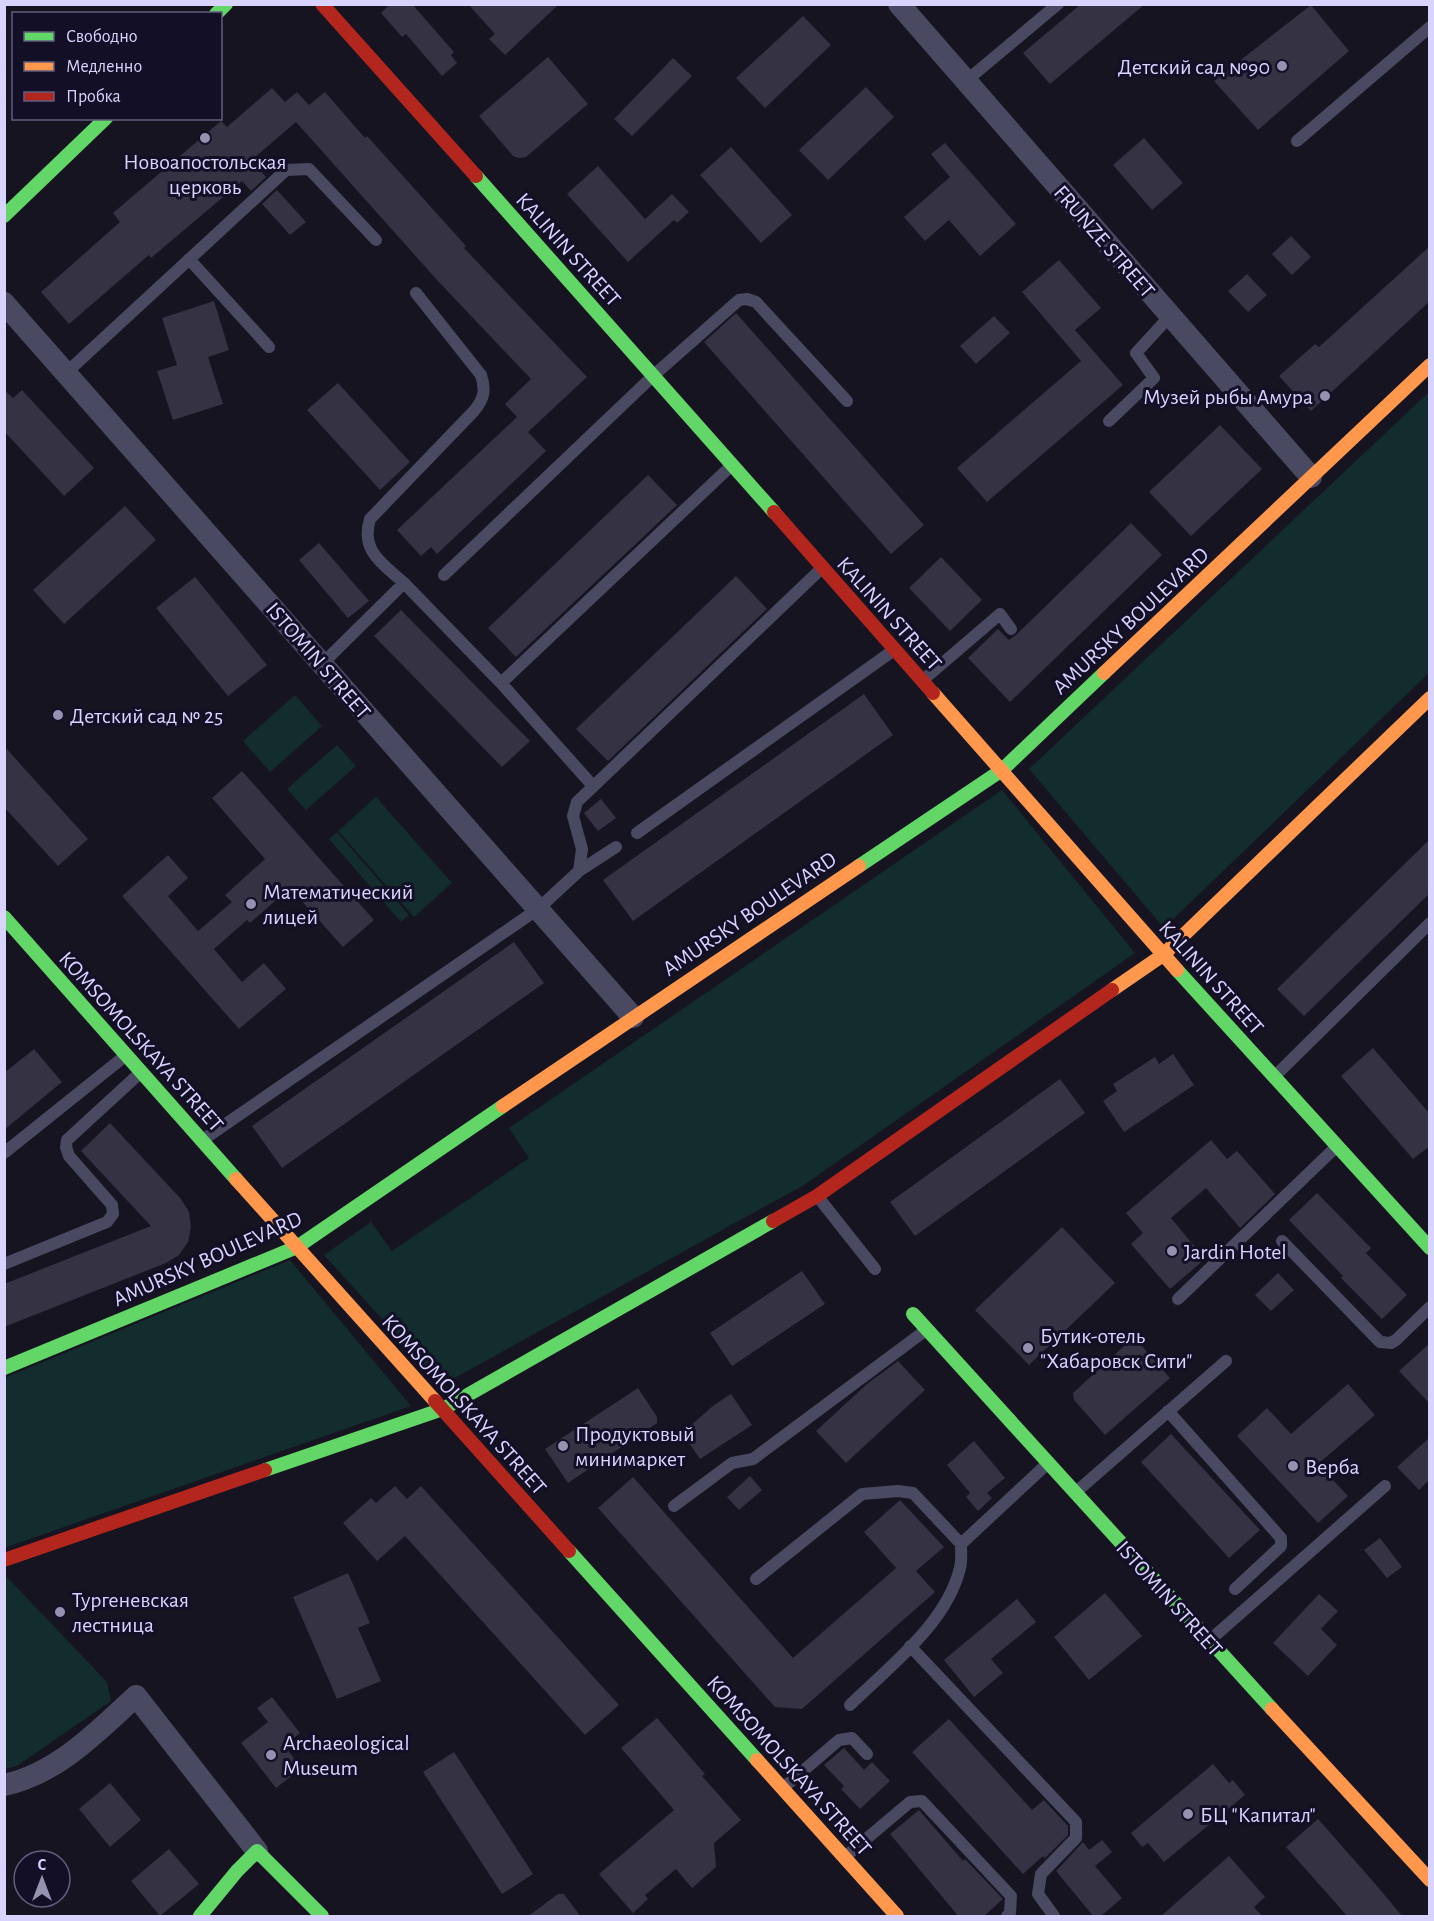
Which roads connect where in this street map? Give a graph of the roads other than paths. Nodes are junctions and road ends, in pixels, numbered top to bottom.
1 (322, 4) edge
2 (899, 4) edge
3 (1058, 4) edge
4 (1430, 27) edge
5 (966, 81) junction
6 (104, 120) edge
7 (1297, 141) dead end
8 (4, 216) edge
9 (376, 240) dead end
10 (189, 259) junction
11 (416, 293) dead end
12 (4, 303) edge
13 (1170, 316) junction
14 (269, 347) dead end
15 (1430, 366) edge
16 (66, 373) junction
17 (654, 375) junction
18 (847, 401) dead end
19 (1109, 421) dead end
20 (731, 465) junction
21 (1311, 477) junction
22 (822, 568) junction
23 (444, 575) dead end
24 (404, 583) junction
25 (1011, 629) dead end
26 (894, 650) junction
27 (322, 664) junction
28 (922, 681) junction
29 (501, 683) junction
30 (1430, 698) edge
31 (1002, 770) junction
32 (593, 786) junction
33 (637, 832) dead end
34 (616, 847) dead end
35 (579, 871) junction
36 (538, 909) junction
37 (4, 917) edge
38 (1430, 923) edge
39 (1163, 955) junction
40 (633, 1017) junction
41 (126, 1055) junction
42 (140, 1072) junction
43 (1274, 1077) junction
44 (202, 1140) junction
45 (1337, 1146) junction
46 (4, 1153) edge
47 (817, 1196) junction
48 (1282, 1241) dead end
49 (297, 1246) junction
50 (1430, 1248) edge
51 (4, 1263) edge
52 (875, 1269) dead end
53 (1178, 1299) dead end
54 (1430, 1307) edge
55 (913, 1314) dead end
56 (927, 1329) junction
57 (1226, 1361) dead end
58 (4, 1368) edge
59 (442, 1409) junction
60 (1168, 1412) junction
61 (1048, 1463) junction
62 (1385, 1486) dead end
63 (1075, 1493) junction
64 (674, 1506) dead end
65 (961, 1544) junction
66 (5, 1560) edge
67 (756, 1579) dead end
68 (1235, 1589) dead end
69 (1209, 1641) junction
70 (910, 1646) junction
71 (850, 1705) dead end
72 (867, 1754) dead end
73 (4, 1785) edge
74 (782, 1789) junction
75 (257, 1851) junction
76 (844, 1858) junction
77 (1430, 1880) edge
78 (200, 1917) edge
79 (322, 1917) edge
80 (897, 1917) edge
81 (1007, 1917) edge
82 (1054, 1917) edge

1 - 17 street, KALININ STREET
2 - 5 street, FRUNZE STREET
3 - 5 lane
4 - 7 lane
5 - 13 street, FRUNZE STREET
6 - 8 street
9 - 10 lane
10 - 14 lane
10 - 16 lane
11 - 24 lane
12 - 16 street, ISTOMIN STREET
13 - 19 lane
13 - 21 street, FRUNZE STREET
15 - 21 street, AMURSKY BOULEVARD
16 - 27 street, ISTOMIN STREET
17 - 18 lane
17 - 20 street, KALININ STREET
17 - 23 lane
20 - 22 street, KALININ STREET
20 - 29 lane
21 - 31 street, AMURSKY BOULEVARD
22 - 26 street, KALININ STREET
22 - 32 lane
24 - 27 lane
24 - 29 lane
25 - 28 lane
26 - 28 street, KALININ STREET
26 - 33 lane
27 - 36 street, ISTOMIN STREET
28 - 31 street, KALININ STREET
29 - 32 lane
30 - 39 street
31 - 39 street, KALININ STREET
31 - 40 street, AMURSKY BOULEVARD
32 - 35 lane
34 - 35 lane
35 - 36 lane
36 - 40 street, ISTOMIN STREET
36 - 44 lane
37 - 41 street, KOMSOMOLSKAYA STREET
38 - 43 lane
39 - 43 street, KALININ STREET
39 - 47 street
40 - 49 street, AMURSKY BOULEVARD
41 - 42 street, KOMSOMOLSKAYA STREET
41 - 46 lane
42 - 44 street, KOMSOMOLSKAYA STREET
42 - 51 lane
43 - 45 street, KALININ STREET
44 - 49 street, KOMSOMOLSKAYA STREET
45 - 50 street, KALININ STREET
45 - 53 lane
47 - 52 lane
47 - 59 street
48 - 54 lane
49 - 58 street, AMURSKY BOULEVARD
49 - 59 street, KOMSOMOLSKAYA STREET
55 - 56 street, ISTOMIN STREET
56 - 61 street, ISTOMIN STREET
56 - 64 lane
57 - 60 lane
59 - 66 street
59 - 74 street, KOMSOMOLSKAYA STREET
60 - 63 lane
60 - 68 lane
61 - 63 street, ISTOMIN STREET
61 - 65 lane
62 - 69 lane
63 - 69 street, ISTOMIN STREET
65 - 67 lane
65 - 70 lane
69 - 77 street, ISTOMIN STREET
70 - 71 lane
70 - 82 lane
72 - 74 lane
73 - 75 street
74 - 76 street, KOMSOMOLSKAYA STREET
75 - 78 street
75 - 79 street
76 - 80 street, KOMSOMOLSKAYA STREET
76 - 81 lane

